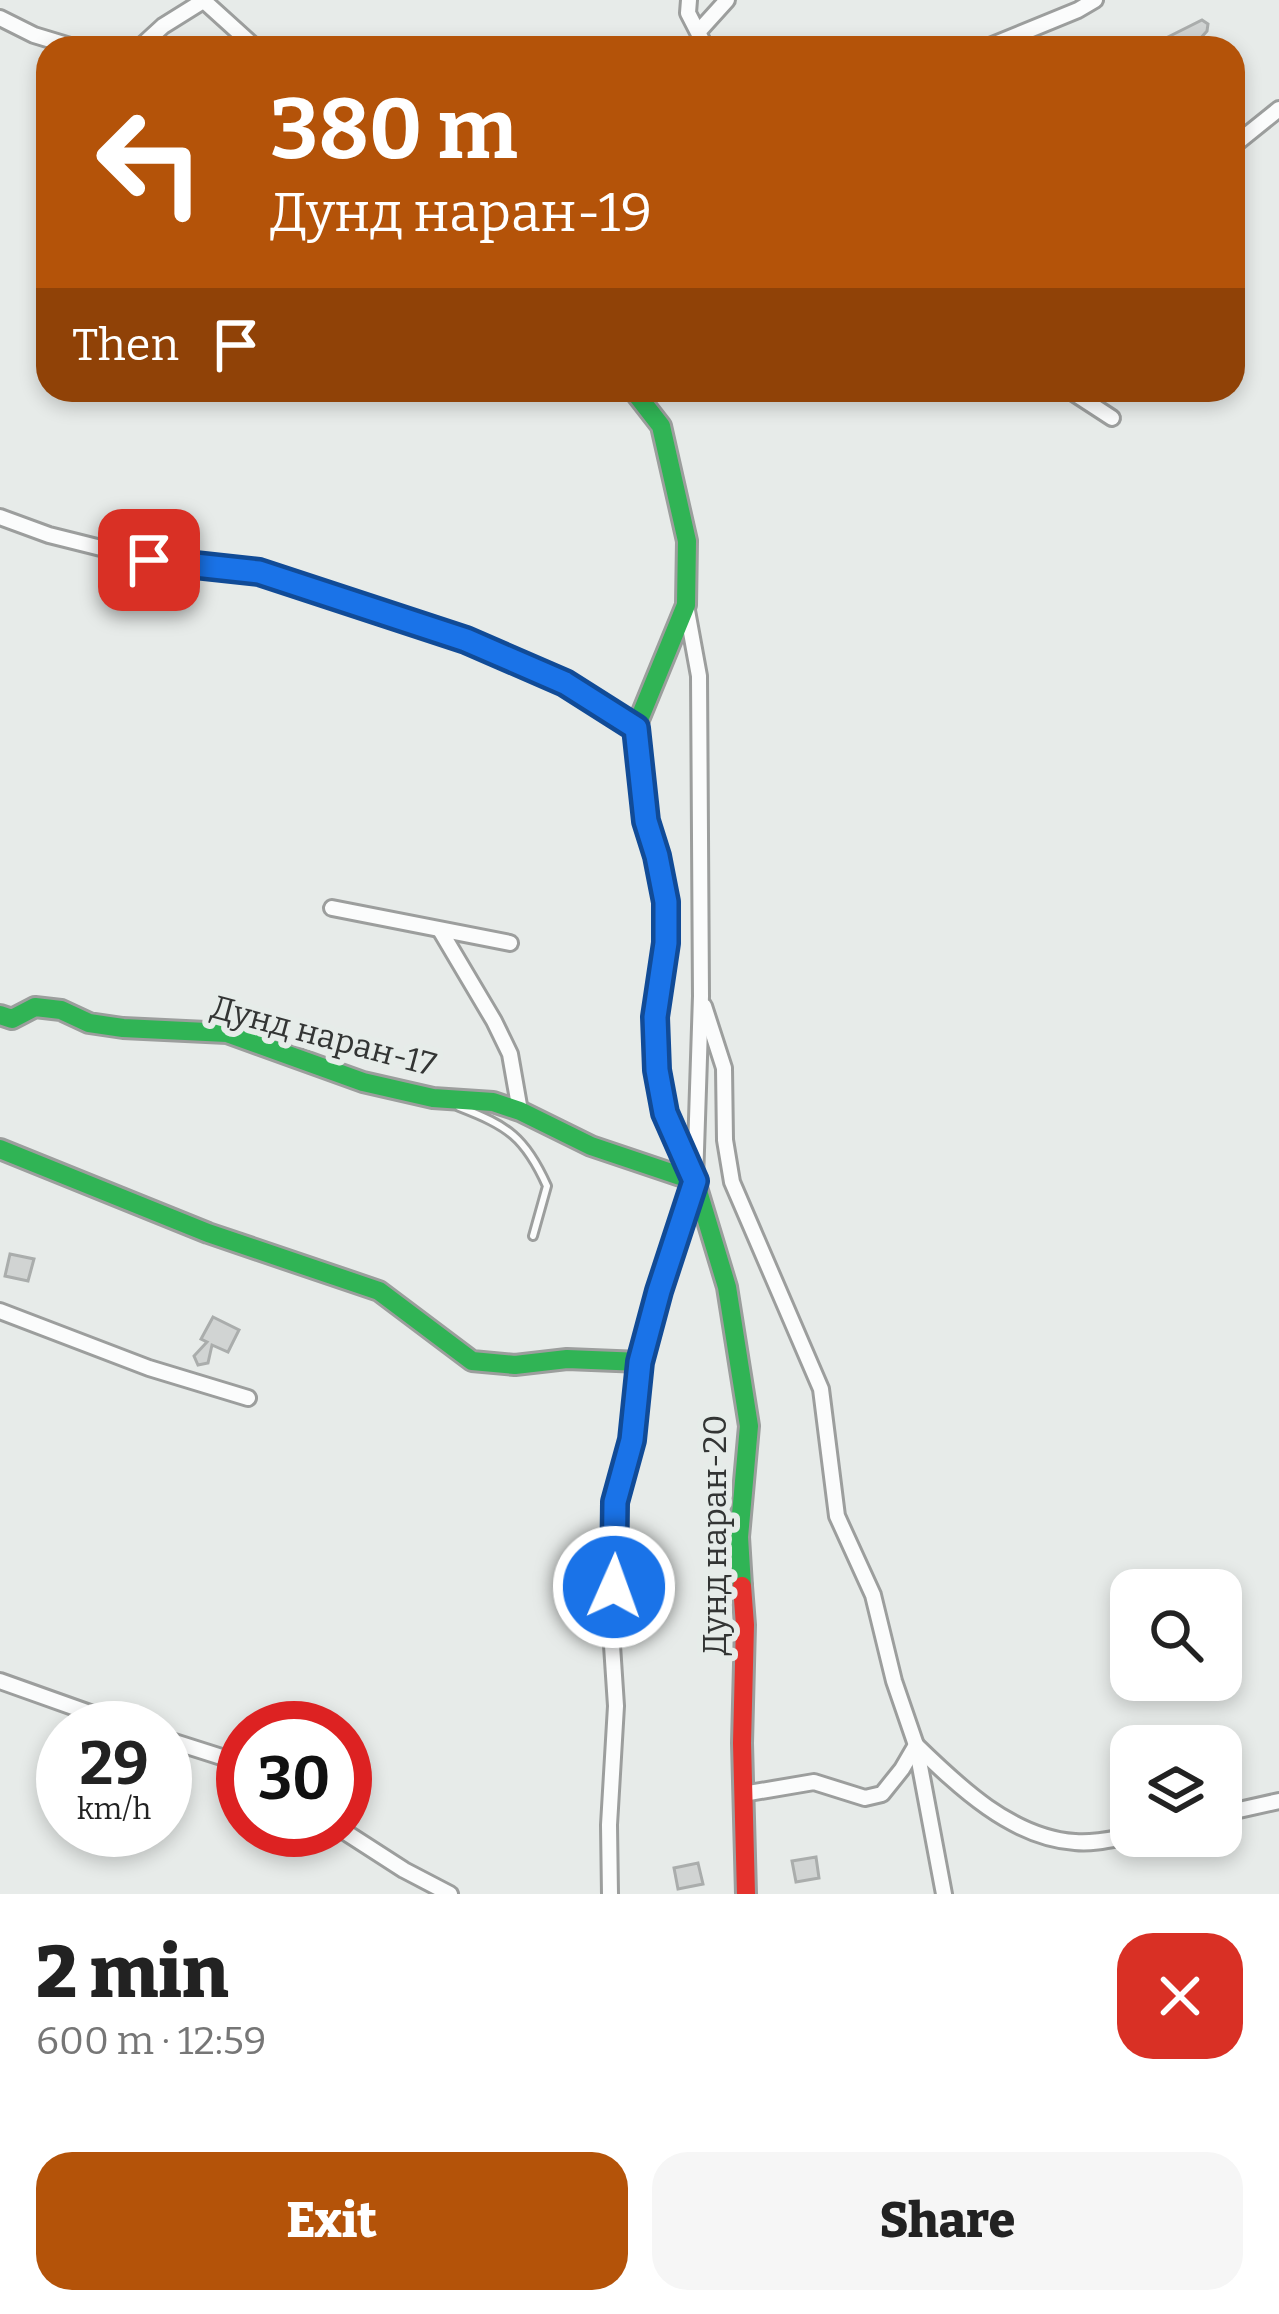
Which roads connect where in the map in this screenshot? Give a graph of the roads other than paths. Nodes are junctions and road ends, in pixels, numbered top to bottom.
1 (689, 0) edge
2 (727, 0) edge
3 (1095, 0) edge
4 (203, 1) edge
5 (0, 18) edge
6 (699, 31) junction
7 (40, 36) edge
8 (152, 36) edge
9 (242, 36) edge
10 (701, 36) edge
11 (1015, 36) edge
12 (1279, 110) edge
13 (1245, 137) edge
14 (642, 402) edge
15 (1087, 402) edge
16 (1112, 418) dead end
17 (0, 517) edge
18 (686, 605) junction
19 (636, 728) junction
20 (332, 908) dead end
21 (440, 930) junction
22 (510, 943) dead end
23 (701, 996) junction
24 (0, 1015) edge
25 (433, 1098) junction
26 (520, 1111) junction
27 (0, 1149) edge
28 (695, 1181) junction
29 (533, 1236) dead end
30 (0, 1311) edge
31 (640, 1362) junction
32 (248, 1398) dead end
33 (0, 1681) edge
34 (57, 1701) edge
35 (916, 1745) junction
36 (743, 1794) junction
37 (1279, 1801) edge
38 (1242, 1809) edge
39 (1110, 1838) edge
40 (372, 1849) edge
41 (450, 1894) edge
42 (610, 1894) edge
43 (746, 1894) edge
44 (944, 1894) edge

1 - 6 street
2 - 6 street
3 - 11 street
4 - 8 street
4 - 9 street
5 - 7 street
6 - 10 street
12 - 13 street
14 - 18 street, Дунд наран-20
15 - 16 street
17 - 19 street
18 - 19 street, Дунд наран-20
18 - 23 street
19 - 28 street, Дунд наран-20
20 - 21 street
21 - 22 street
21 - 26 street
23 - 28 street
23 - 35 street
24 - 25 street, Дунд наран-17
25 - 26 street, Дунд наран-17
25 - 29 lane
26 - 28 street, Дунд наран-17
27 - 31 street
28 - 31 street
28 - 36 street, Дунд наран-20
30 - 32 street
31 - 42 street
33 - 34 street
35 - 36 street
35 - 39 street
35 - 44 street
36 - 43 street, Дунд наран-20
37 - 38 street
40 - 41 street

